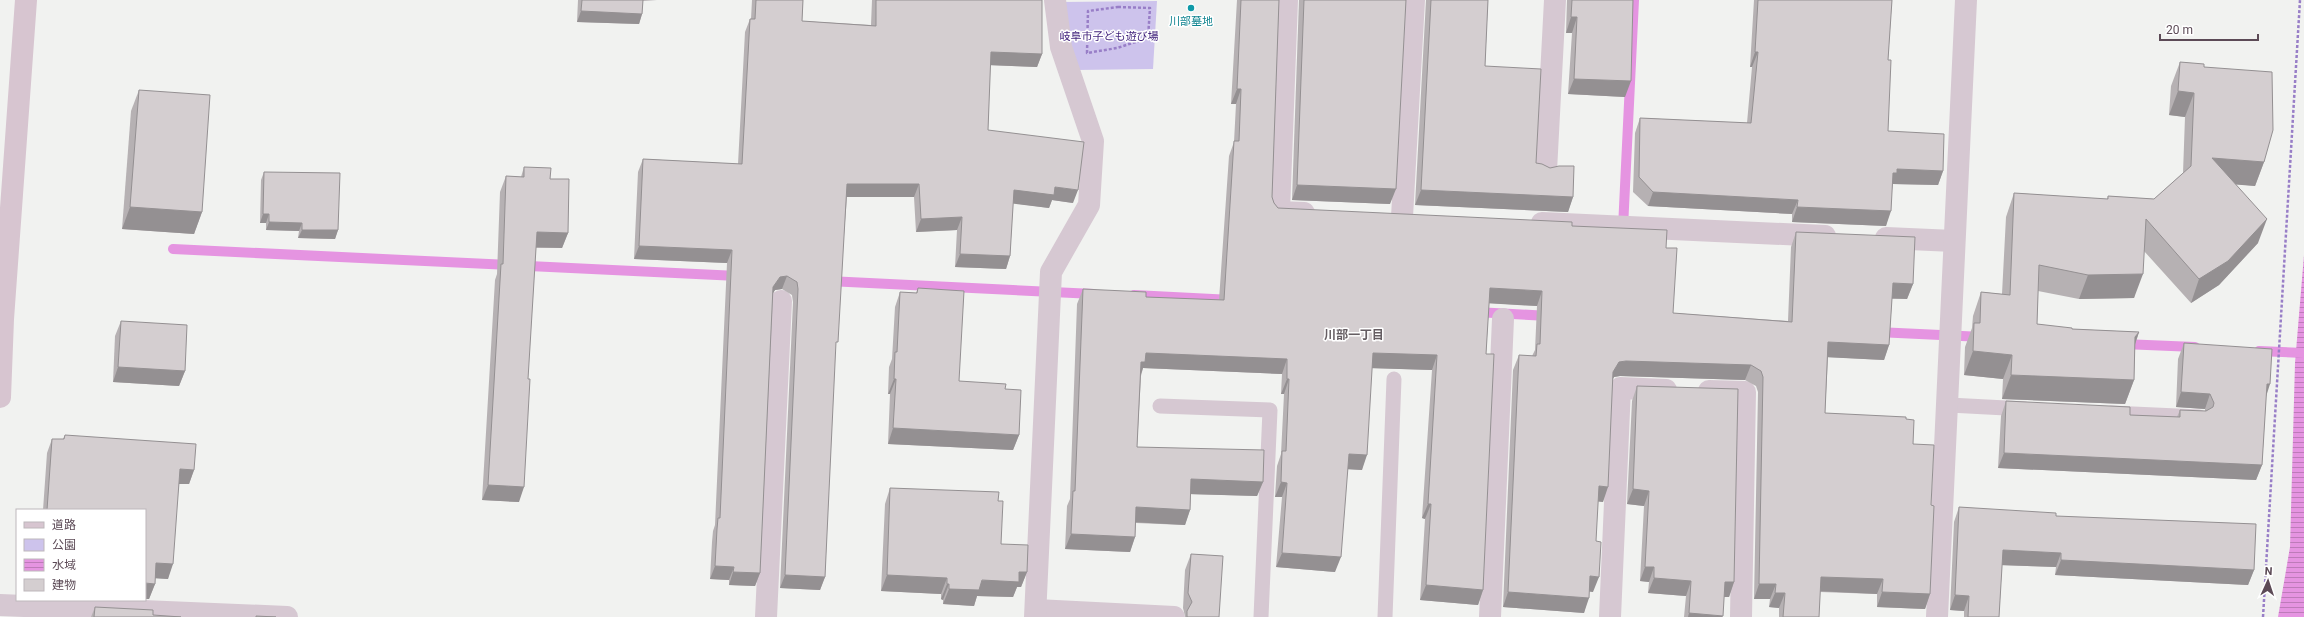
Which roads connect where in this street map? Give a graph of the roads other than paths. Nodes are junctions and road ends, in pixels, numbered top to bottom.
1 (26, 0) edge
2 (1055, 0) edge
3 (1286, 0) edge
4 (1414, 0) edge
5 (1555, 0) edge
6 (1966, 0) edge
7 (1546, 171) edge
8 (1325, 214) edge
9 (1379, 216) edge
10 (1402, 217) junction
11 (1425, 218) edge
12 (1520, 222) edge
13 (1844, 236) edge
14 (1868, 238) edge
15 (1954, 241) junction
16 (781, 301) dead end
17 (1503, 319) dead end
18 (1394, 379) dead end
19 (0, 397) edge
20 (1949, 405) junction
21 (1160, 406) dead end
22 (2043, 410) edge
23 (2098, 412) edge
24 (2200, 417) edge
25 (0, 605) edge
26 (1035, 614) edge
27 (288, 617) edge
28 (766, 617) edge
29 (1174, 617) edge
30 (1261, 617) edge
31 (1385, 617) edge
32 (1490, 617) edge
33 (1610, 617) edge
34 (1741, 617) edge
35 (1937, 617) edge

1 - 19 street
2 - 26 street
3 - 8 street
4 - 10 street
5 - 7 street
6 - 15 street
9 - 10 street
10 - 11 street
12 - 13 street
14 - 15 street
15 - 20 street
16 - 28 street
17 - 32 street
18 - 31 lane
20 - 22 lane
20 - 35 street
21 - 30 lane
23 - 24 lane
25 - 27 street
26 - 29 street
33 - 34 street

